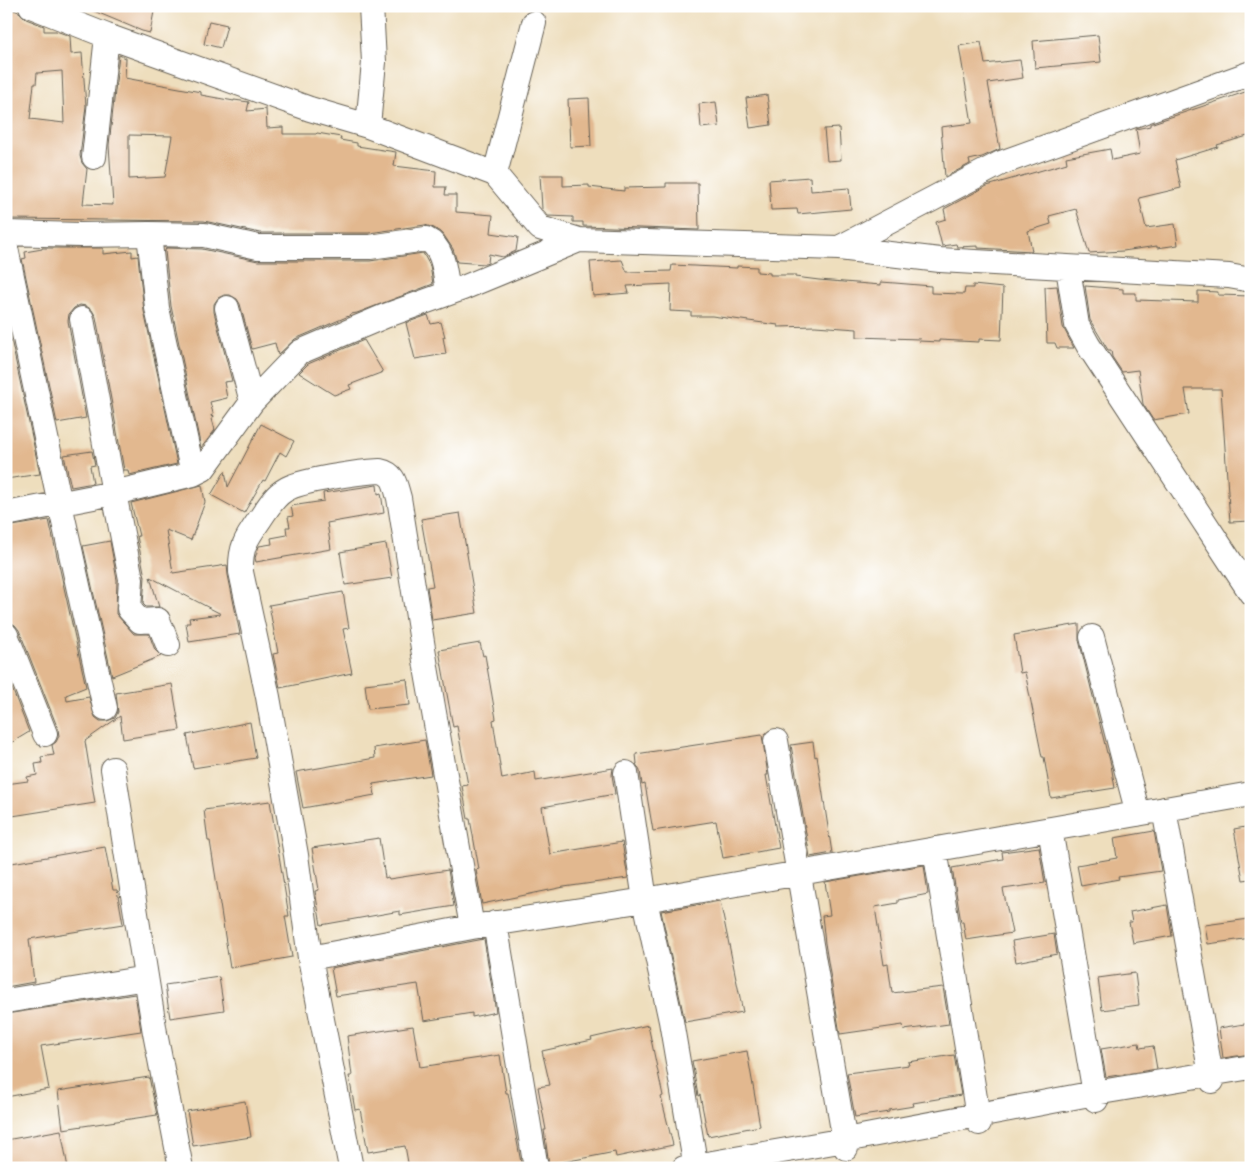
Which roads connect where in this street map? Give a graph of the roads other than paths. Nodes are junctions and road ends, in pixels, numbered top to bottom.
1 (31, 6) edge
2 (371, 6) edge
3 (534, 24) dead end
4 (107, 36) junction
5 (1251, 73) edge
6 (368, 126) junction
7 (94, 157) dead end
8 (495, 174) junction
9 (6, 233) edge
10 (149, 234) junction
11 (579, 240) junction
12 (6, 248) edge
13 (839, 248) junction
14 (1068, 268) junction
15 (1251, 280) edge
16 (448, 293) junction
17 (227, 308) dead end
18 (82, 319) dead end
19 (252, 402) junction
20 (192, 474) junction
21 (114, 494) junction
22 (60, 504) junction
23 (6, 514) edge
24 (1251, 593) edge
25 (6, 635) edge
26 (1092, 637) dead end
27 (168, 645) dead end
28 (105, 708) dead end
29 (45, 734) dead end
30 (776, 740) dead end
31 (113, 768) dead end
32 (626, 773) dead end
33 (1251, 794) edge
34 (1164, 809) junction
35 (1138, 814) junction
36 (1050, 829) junction
37 (935, 849) junction
38 (799, 872) junction
39 (646, 900) junction
40 (496, 923) junction
41 (472, 927) junction
42 (310, 958) junction
43 (146, 978) junction
44 (6, 1001) edge
45 (1251, 1067) edge
46 (1251, 1074) edge
47 (1212, 1077) junction
48 (1095, 1096) junction
49 (978, 1119) junction
50 (845, 1144) junction
51 (692, 1167) edge
52 (181, 1168) edge
53 (350, 1168) edge
54 (536, 1168) edge
55 (733, 1168) edge

1 - 4 street
2 - 6 street
3 - 8 street
4 - 6 street
4 - 7 street
5 - 13 street
6 - 8 street
8 - 11 street
9 - 10 street
10 - 16 street
10 - 20 street
11 - 13 street
11 - 16 street
12 - 22 street
13 - 14 street
14 - 15 street
14 - 24 street
16 - 19 street
17 - 19 street
18 - 21 street
19 - 20 street
20 - 21 street
21 - 22 street
21 - 27 street
22 - 23 street
22 - 28 street
25 - 29 street
26 - 35 street
30 - 38 street
31 - 43 street
32 - 39 street
33 - 34 street
34 - 35 street
34 - 47 street
35 - 36 street
36 - 37 street
36 - 48 street
37 - 38 street
37 - 49 street
38 - 39 street
38 - 50 street
39 - 40 street
39 - 51 street
40 - 41 street
40 - 54 street
41 - 42 street
41 - 42 street
42 - 53 street
43 - 44 street
43 - 52 street
45 - 47 street
46 - 47 street
47 - 48 street
48 - 49 street
49 - 50 street
50 - 51 street
50 - 55 street

